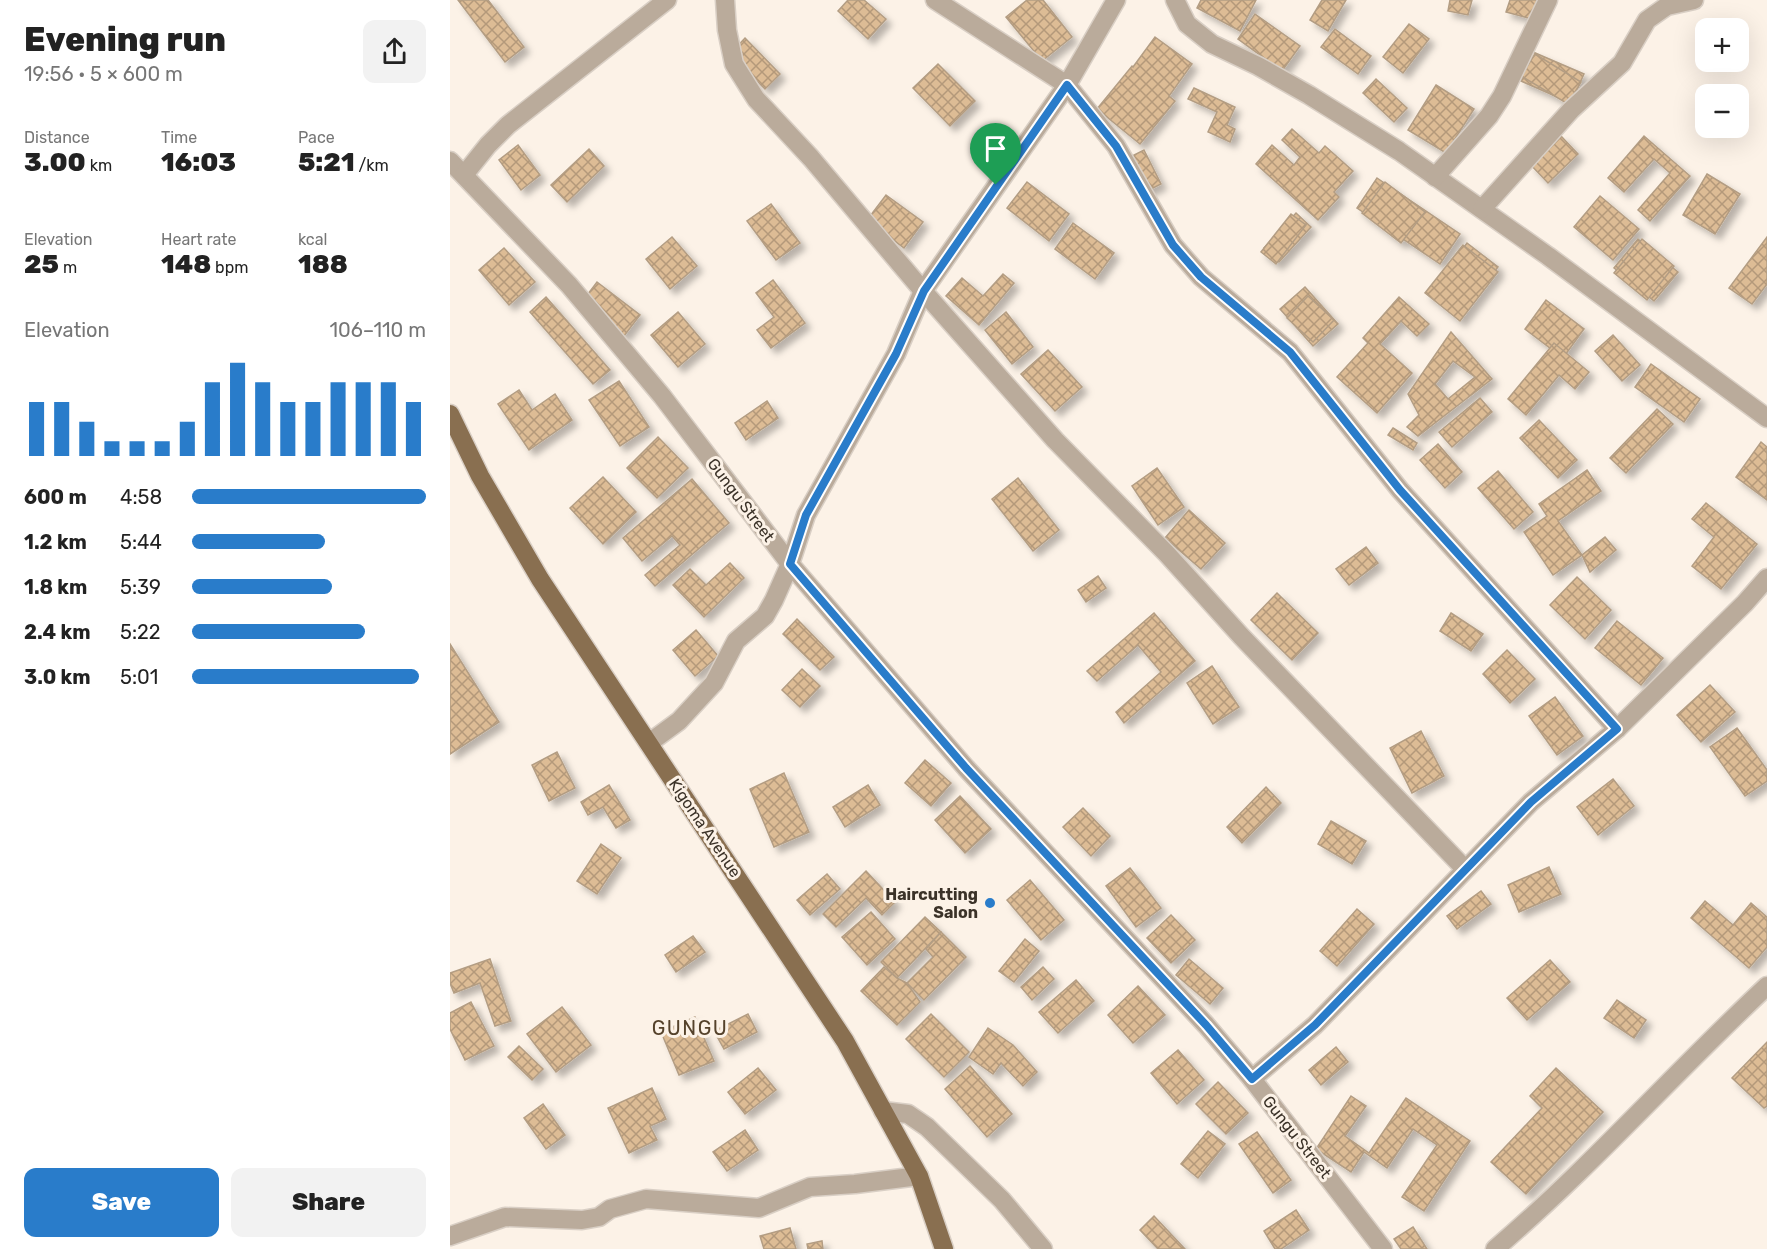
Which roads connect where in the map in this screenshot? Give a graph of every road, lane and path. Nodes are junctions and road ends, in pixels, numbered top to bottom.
1 (667, 0) edge
2 (725, 0) edge
3 (934, 0) edge
4 (1116, 0) edge
5 (1175, 0) edge
6 (1548, 0) edge
7 (1694, 0) edge
8 (1067, 85) junction
9 (450, 161) edge
10 (464, 175) junction
11 (1435, 177) junction
12 (1482, 209) junction
13 (924, 291) junction
14 (450, 414) edge
15 (1767, 418) edge
16 (790, 564) junction
17 (1767, 578) edge
18 (1617, 729) junction
19 (649, 743) junction
20 (1465, 869) junction
21 (1767, 986) edge
22 (1252, 1079) junction
23 (883, 1111) junction
24 (919, 1176) junction
25 (450, 1236) edge
26 (944, 1249) edge
27 (1043, 1249) edge
28 (1383, 1249) edge
29 (1495, 1249) edge

1 - 10 street
2 - 13 street
3 - 8 street
4 - 8 street
5 - 11 street
6 - 11 street
7 - 12 street
8 - 13 street
8 - 18 street
9 - 10 street, Gungu Street
10 - 16 street, Gungu Street
11 - 12 street
12 - 15 street
13 - 16 street
13 - 20 street
14 - 19 main road, Kigoma Avenue
16 - 19 street
16 - 22 street, Gungu Street
17 - 18 street
18 - 20 street
19 - 23 main road, Kigoma Avenue
20 - 22 street
21 - 29 street
22 - 28 street, Gungu Street
23 - 24 main road, Kigoma Avenue
23 - 27 street
24 - 25 street
24 - 26 main road, Kigoma Avenue

